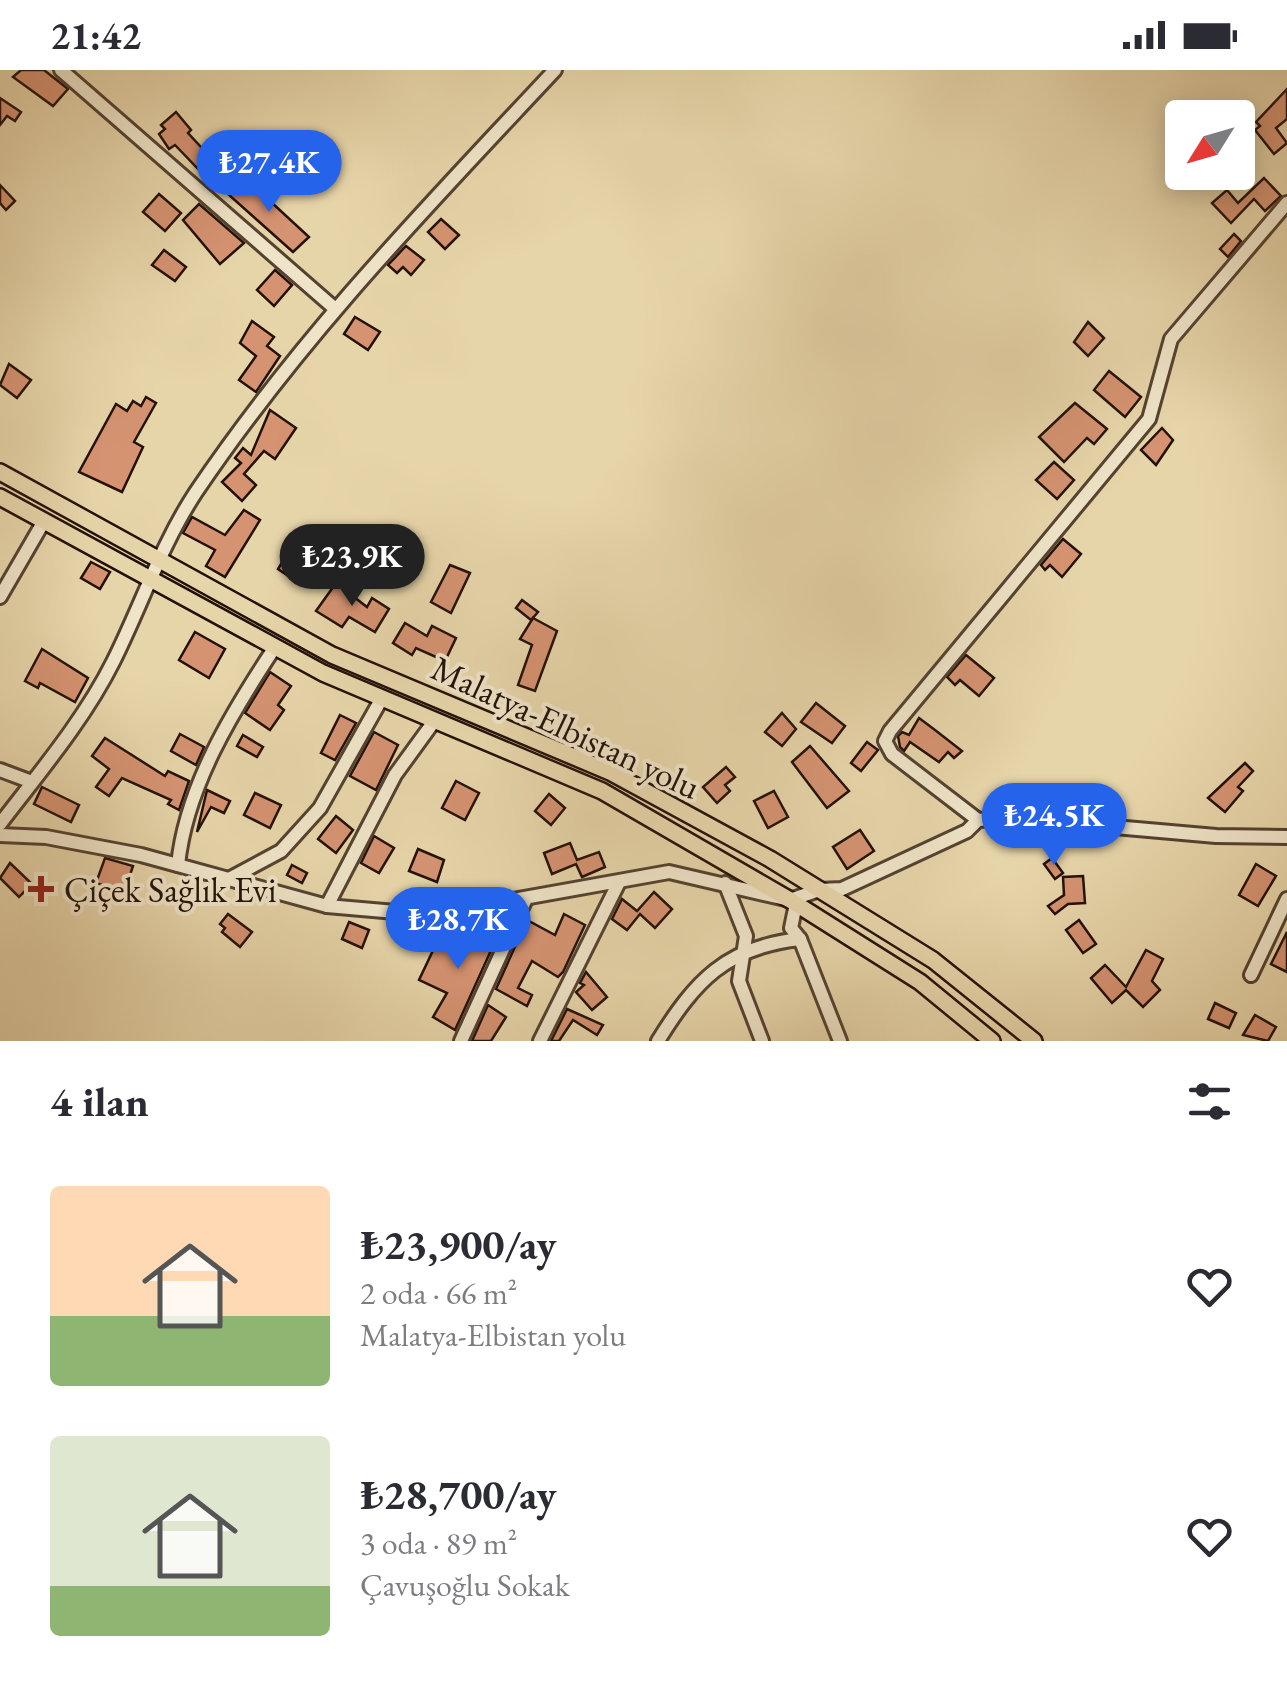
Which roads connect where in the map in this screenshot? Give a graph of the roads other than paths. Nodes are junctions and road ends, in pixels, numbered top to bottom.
1 (61, 70) edge
2 (555, 70) edge
3 (1287, 203) edge
4 (333, 307) junction
5 (0, 472) edge
6 (0, 497) edge
7 (44, 521) junction
8 (158, 560) junction
9 (153, 580) junction
10 (0, 597) edge
11 (275, 647) junction
12 (382, 698) junction
13 (436, 720) junction
14 (0, 770) edge
15 (32, 782) junction
16 (978, 820) junction
17 (0, 824) edge
18 (0, 835) edge
19 (1287, 837) edge
20 (178, 865) junction
21 (229, 879) junction
22 (619, 882) junction
23 (724, 882) junction
24 (820, 890) junction
25 (1287, 899) edge
26 (525, 900) junction
27 (793, 902) junction
28 (327, 906) junction
29 (800, 939) junction
30 (746, 955) junction
31 (1251, 974) dead end
32 (461, 1041) edge
33 (540, 1041) edge
34 (658, 1041) edge
35 (762, 1041) edge
36 (840, 1041) edge
37 (992, 1041) edge
38 (1034, 1041) edge

1 - 4 street
2 - 4 street
3 - 16 street
4 - 8 street
5 - 8 main road, Malatya-Elbistan yolu
6 - 7 main road, Malatya-Elbistan yolu
7 - 9 main road, Malatya-Elbistan yolu
7 - 10 street
8 - 9 street
8 - 24 main road, Malatya-Elbistan yolu
9 - 11 main road, Malatya-Elbistan yolu
9 - 15 street
11 - 12 main road, Malatya-Elbistan yolu
11 - 20 street
12 - 13 main road, Malatya-Elbistan yolu
12 - 21 street
13 - 27 main road, Malatya-Elbistan yolu
13 - 28 street
14 - 15 street
15 - 17 street
16 - 19 street
16 - 24 street
18 - 20 street
20 - 21 street
21 - 28 street
22 - 23 street
22 - 26 street
22 - 33 street
23 - 27 street
23 - 30 street
24 - 27 street
24 - 38 main road, Malatya-Elbistan yolu
25 - 31 street
26 - 28 street
26 - 32 street
27 - 29 street
27 - 37 main road, Malatya-Elbistan yolu
29 - 30 street
29 - 36 street
30 - 34 street
30 - 35 street

